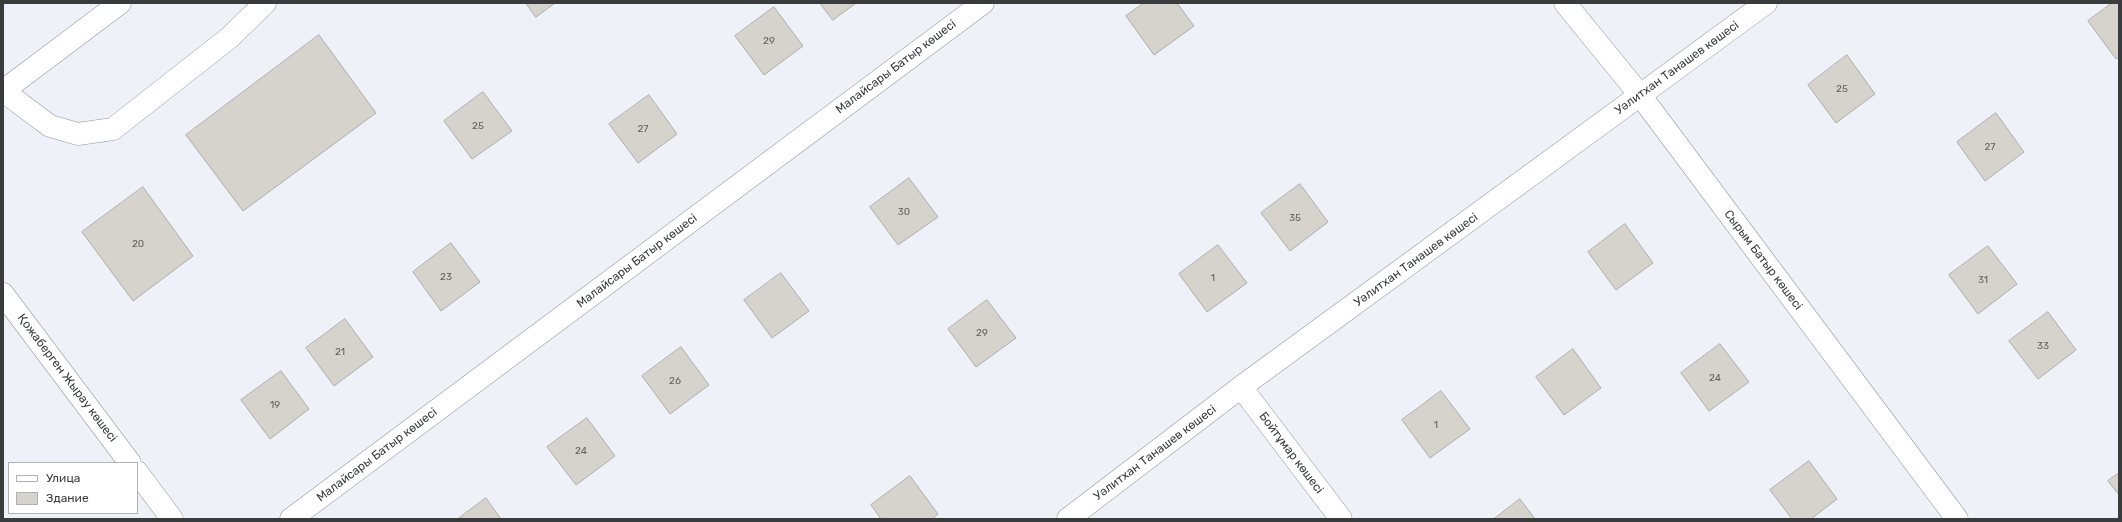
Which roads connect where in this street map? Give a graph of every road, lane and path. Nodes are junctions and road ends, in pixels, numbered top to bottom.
1 (120, 3) edge
2 (265, 3) edge
3 (982, 3) edge
4 (1565, 3) edge
5 (1766, 3) edge
6 (3, 91) edge
7 (1640, 95) junction
8 (3, 294) edge
9 (1241, 387) junction
10 (129, 462) edge
11 (138, 473) edge
12 (172, 519) edge
13 (291, 519) edge
14 (1068, 519) edge
15 (1341, 519) edge
16 (1957, 519) edge

1 - 6 street
2 - 6 street
3 - 13 street, Малайсары Батыр көшесі
4 - 7 street, Сырым Батыр көшесі
5 - 7 street, Уәлитхан Танашев көшесі
7 - 9 street, Уәлитхан Танашев көшесі
7 - 16 street, Сырым Батыр көшесі
8 - 10 street, Қожаберген Жырау көшесі
9 - 14 street, Уәлитхан Танашев көшесі
9 - 15 street, Бойтұмар көшесі
11 - 12 street

